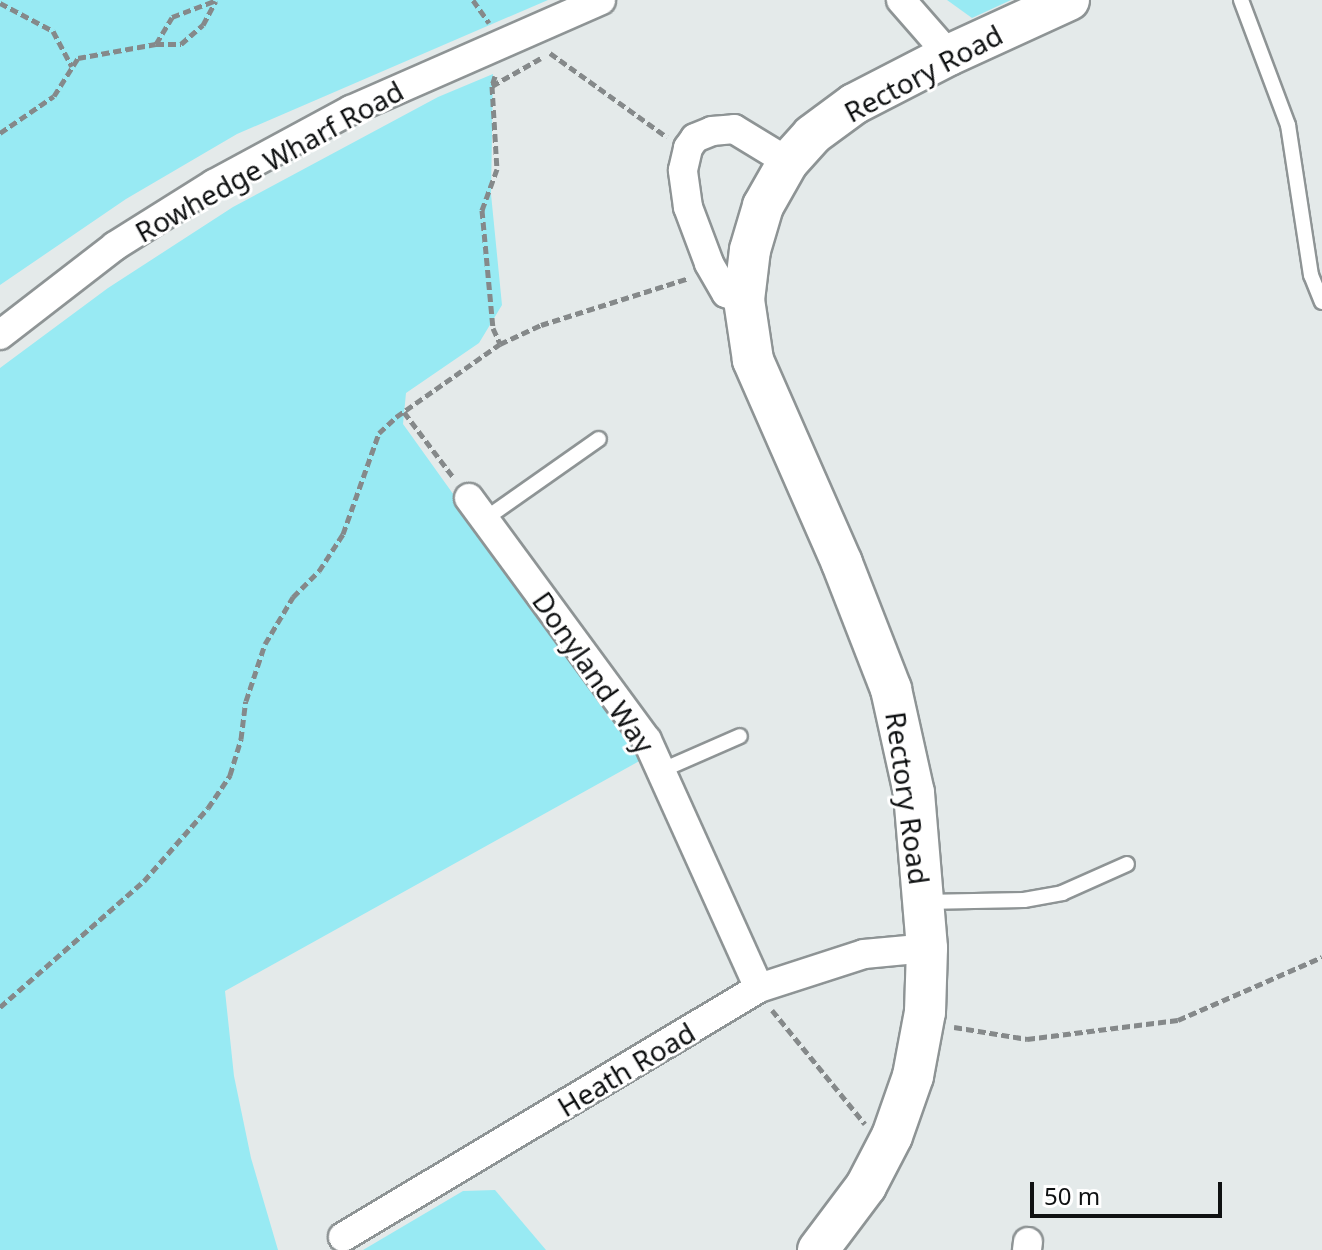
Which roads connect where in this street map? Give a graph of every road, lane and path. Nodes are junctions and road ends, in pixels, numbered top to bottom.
1 (473, 0) edge
2 (601, 0) edge
3 (901, 0) edge
4 (1069, 0) edge
5 (1241, 0) edge
6 (0, 3) edge
7 (156, 44) junction
8 (493, 46) junction
9 (949, 55) junction
10 (72, 66) junction
11 (492, 86) junction
12 (0, 133) edge
13 (687, 152) junction
14 (788, 162) junction
15 (713, 270) junction
16 (744, 300) junction
17 (1322, 302) edge
18 (0, 335) edge
19 (500, 344) junction
20 (404, 412) junction
21 (599, 439) dead end
22 (477, 508) junction
23 (740, 736) dead end
24 (660, 771) junction
25 (1127, 864) dead end
26 (923, 902) junction
27 (927, 948) junction
28 (1322, 957) edge
29 (757, 989) junction
30 (0, 1007) edge
31 (924, 1022) junction
32 (886, 1149) junction
33 (343, 1237) dead end
34 (818, 1250) edge

1 - 8 path
2 - 8 street, Rowhedge Wharf Road
3 - 9 street
4 - 9 street, Rectory Road
5 - 17 lane
6 - 10 path
7 - 7 path
7 - 10 path
8 - 11 path
8 - 11 path
8 - 18 street, Rowhedge Wharf Road
9 - 14 street, Rectory Road
10 - 12 path
11 - 13 path
11 - 19 path
13 - 14 street
13 - 15 street
14 - 16 street, Rectory Road
15 - 16 street
15 - 19 path
16 - 26 street, Rectory Road
19 - 20 path
20 - 22 path
20 - 30 path
21 - 22 lane
22 - 24 street, Donyland Way
23 - 24 lane
24 - 29 street, Donyland Way
25 - 26 lane
26 - 27 street, Rectory Road
27 - 29 street, Heath Road
27 - 31 street, Rectory Road
28 - 31 path
29 - 32 path
29 - 33 street, Heath Road
31 - 32 street, Rectory Road
32 - 34 street, Rectory Road

